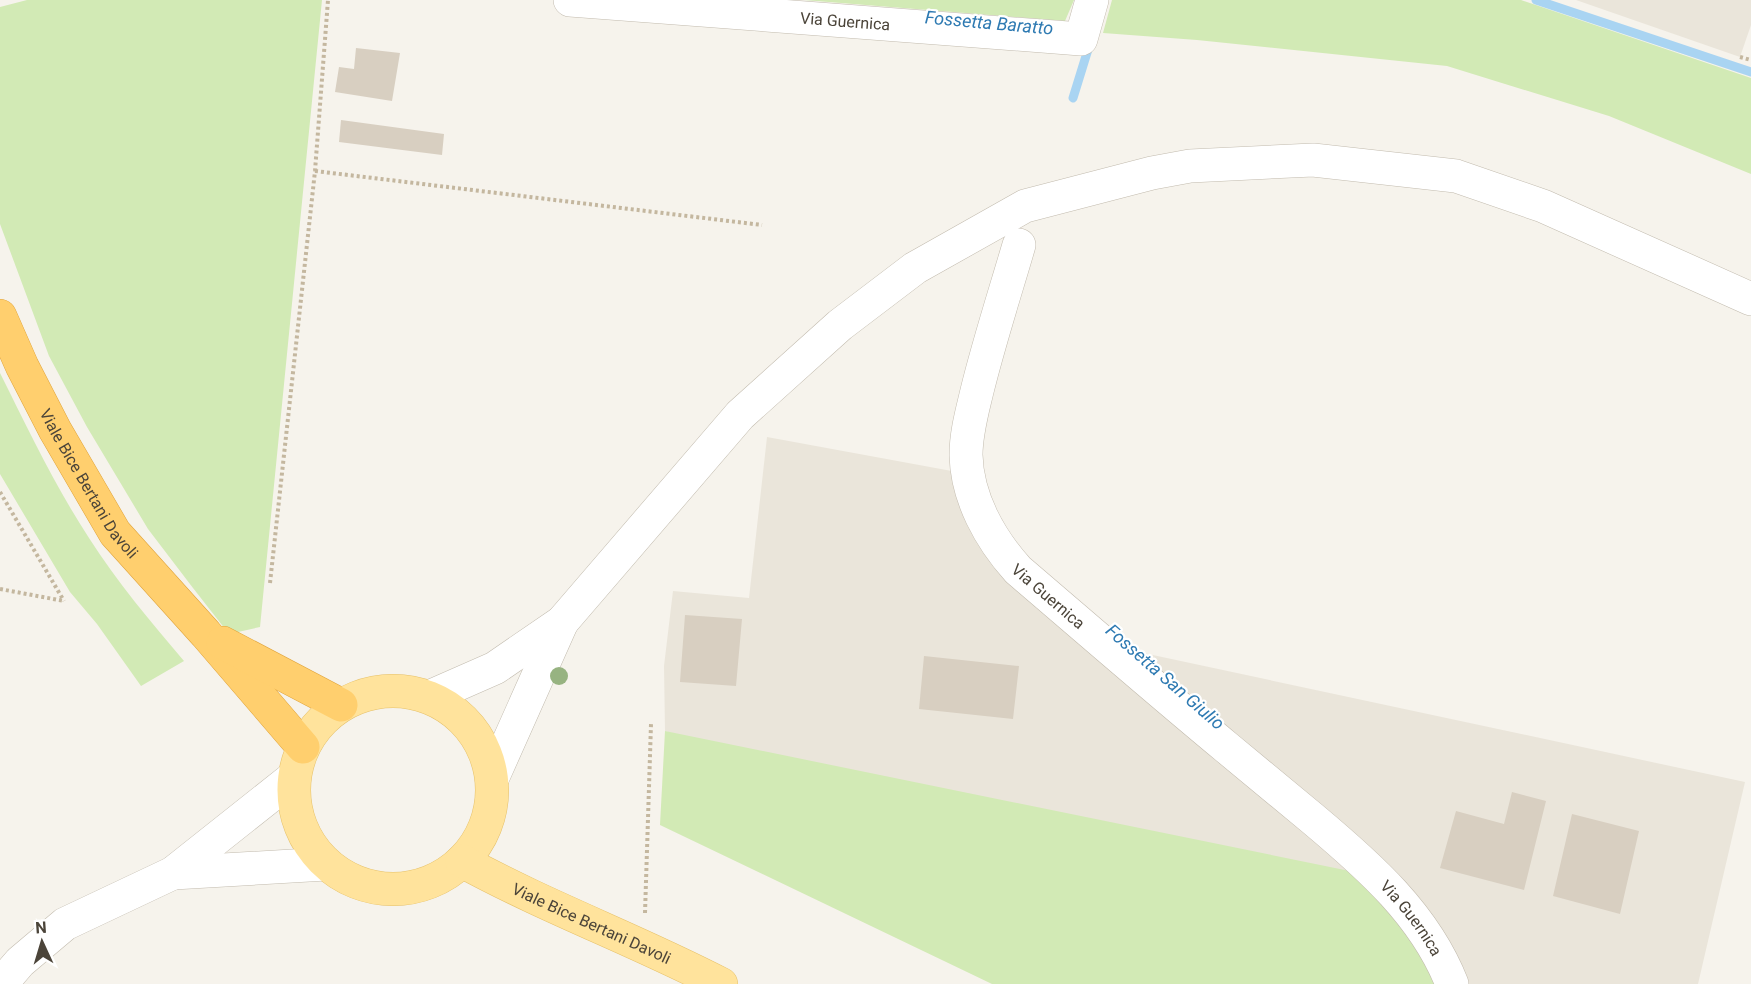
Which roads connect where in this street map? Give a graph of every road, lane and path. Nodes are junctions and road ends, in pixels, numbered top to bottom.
1 (328, 0) edge
2 (570, 0) edge
3 (1092, 0) edge
4 (1740, 57) dead end
5 (1751, 60) edge
6 (315, 171) junction
7 (762, 225) dead end
8 (1019, 245) dead end
9 (1751, 299) edge
10 (0, 316) edge
11 (0, 492) edge
12 (270, 583) dead end
13 (0, 589) edge
14 (562, 622) junction
15 (206, 634) junction
16 (429, 697) junction
17 (341, 705) junction
18 (651, 724) dead end
19 (299, 762) junction
20 (492, 779) junction
21 (462, 861) junction
22 (326, 864) junction
23 (173, 873) junction
24 (642, 946) junction
25 (1, 984) edge
26 (721, 984) edge
27 (1452, 984) edge

1 - 6 path
2 - 3 street, Via Guernica
4 - 5 path
6 - 7 path
6 - 12 path
8 - 27 street, Via Guernica
9 - 14 street
10 - 15 highway, Viale Bice Bertani Davoli
11 - 13 path
14 - 16 street
14 - 20 street
15 - 17 highway
15 - 19 highway, Viale Bice Bertani Davoli
16 - 17 main road
16 - 20 main road
17 - 19 main road
18 - 24 path
19 - 22 main road
19 - 23 street
20 - 21 main road
21 - 22 main road
21 - 24 main road, Viale Bice Bertani Davoli
22 - 23 street
23 - 25 street
24 - 26 main road, Viale Bice Bertani Davoli

